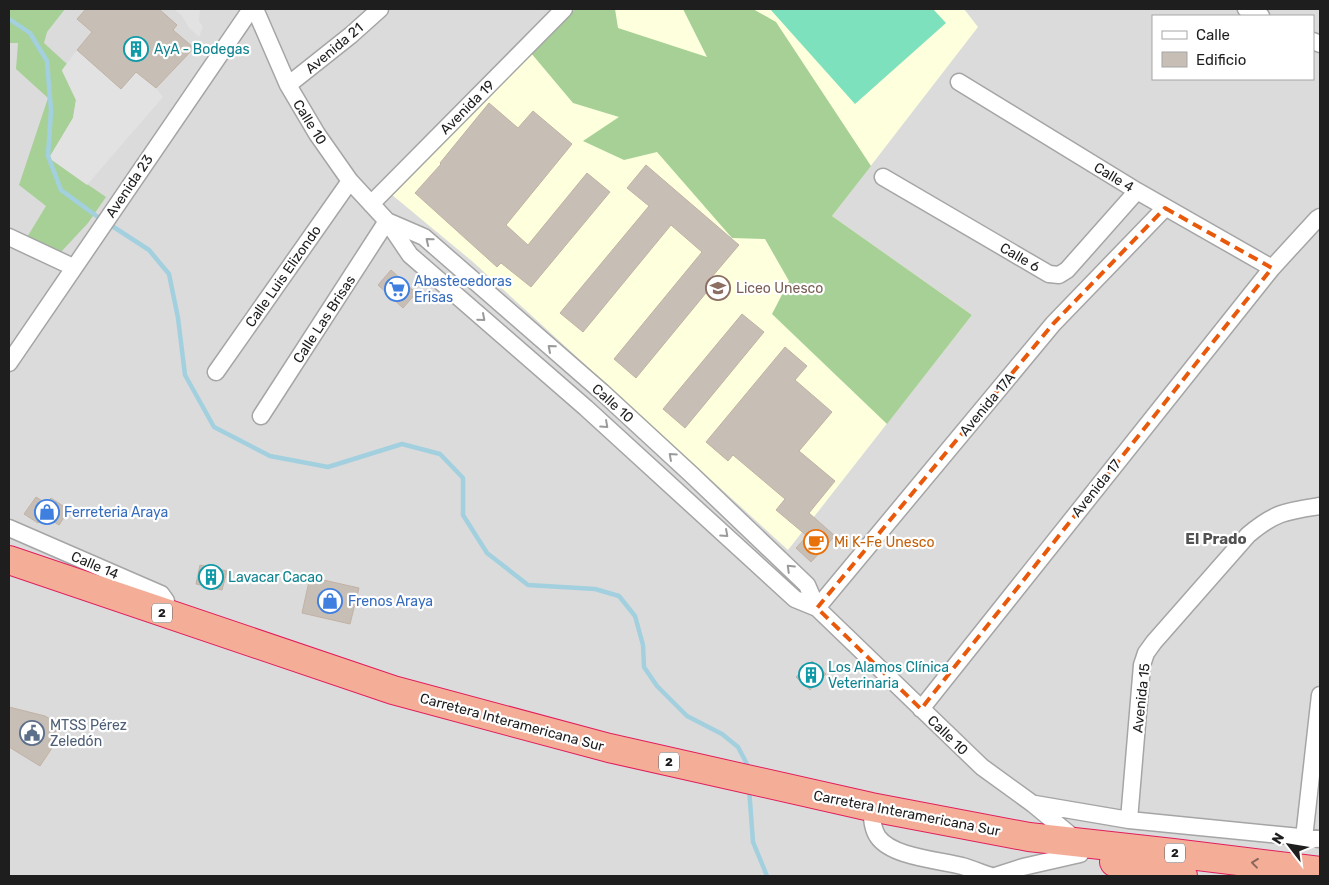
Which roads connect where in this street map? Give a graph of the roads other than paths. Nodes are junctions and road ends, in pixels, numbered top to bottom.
1 (251, 9) edge
2 (255, 9) edge
3 (380, 9) edge
4 (564, 9) edge
5 (1246, 9) edge
6 (1259, 15) edge
7 (959, 82) dead end
8 (288, 85) junction
9 (883, 177) dead end
10 (350, 181) junction
11 (1137, 191) junction
12 (371, 204) junction
13 (1165, 208) junction
14 (1320, 217) edge
15 (387, 222) junction
16 (9, 237) edge
17 (74, 268) junction
18 (1272, 268) junction
19 (9, 363) edge
20 (216, 372) dead end
21 (261, 416) dead end
22 (1320, 506) edge
23 (9, 528) edge
24 (9, 560) edge
25 (817, 608) junction
26 (166, 614) junction
27 (1320, 695) edge
28 (920, 708) junction
29 (1033, 804) junction
30 (871, 807) junction
31 (1129, 820) junction
32 (1312, 838) edge
33 (1087, 852) junction
34 (1320, 872) edge
35 (993, 876) edge
36 (1128, 876) edge
37 (1183, 876) edge

1 - 17 street, Avenida 23
2 - 8 street, Calle 10
3 - 8 street, Avenida 21
4 - 12 street, Avenida 19
5 - 6 street
7 - 11 street, Calle 4
8 - 10 street, Calle 10
9 - 11 street, Calle 6
10 - 12 street, Calle 10
10 - 20 street, Calle Luis Elizondo
11 - 13 street, Calle 4
12 - 15 street, Calle 10
13 - 18 street, Calle 4
13 - 25 street, Avenida 17A
14 - 18 street, Avenida 17
15 - 21 street, Calle Las Brisas
15 -> 25 street, Calle 10
25 -> 15 street, Calle 10
16 - 17 street
17 - 19 street, Avenida 23
18 - 28 street, Avenida 17
22 - 31 street, Avenida 15
23 - 26 street, Calle 14
24 - 26 highway, Carretera Interamericana Sur / 2
25 - 28 street, Calle 10
26 - 30 highway, Carretera Interamericana Sur / 2
27 - 32 street
28 - 29 street, Calle 10
29 - 31 street
29 - 33 street, Calle 10
30 - 33 highway, Carretera Interamericana Sur / 2
30 - 35 street
31 - 32 street
34 -> 33 highway, Carretera Interamericana Sur / 2
33 - 35 street
33 - 36 street, Calle 10
33 - 37 highway, Carretera Interamericana Sur / 2

